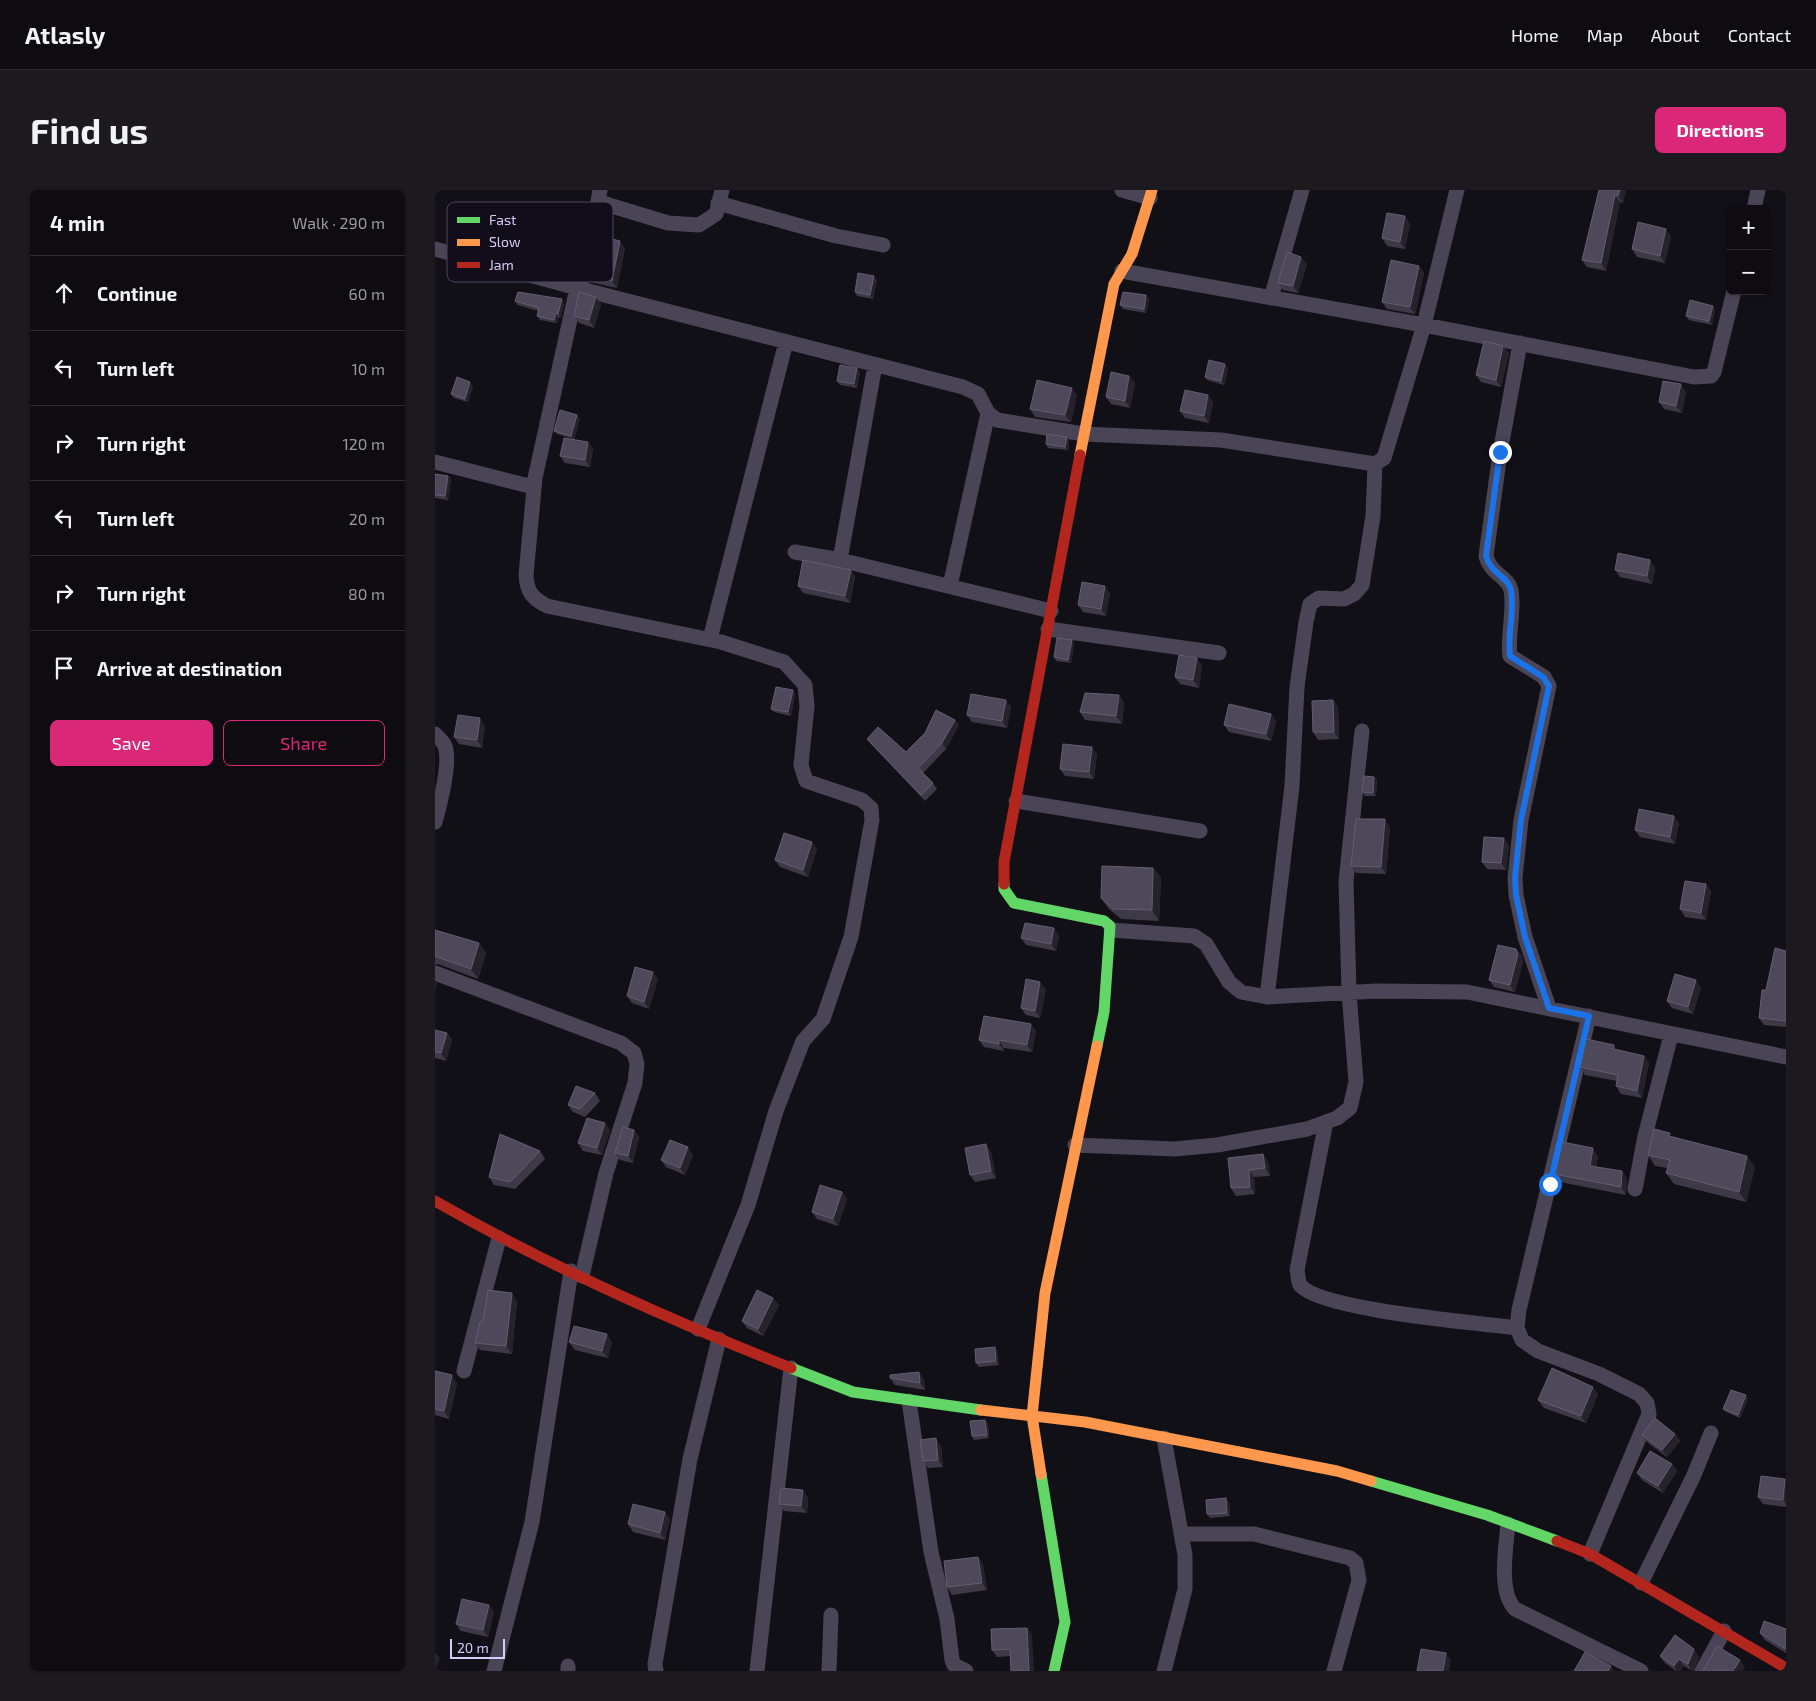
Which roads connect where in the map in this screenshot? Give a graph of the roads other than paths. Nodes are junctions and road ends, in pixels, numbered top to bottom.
1 (1122, 190) edge
2 (1302, 190) edge
3 (1457, 190) edge
4 (1759, 190) edge
5 (1151, 194) edge
6 (599, 196) edge
7 (720, 197) edge
8 (1755, 205) edge
9 (883, 245) dead end
10 (1122, 271) junction
11 (555, 282) edge
12 (580, 282) edge
13 (577, 288) junction
14 (1733, 295) edge
15 (1271, 298) junction
16 (1424, 325) junction
17 (786, 342) junction
18 (1520, 343) junction
19 (875, 365) junction
20 (988, 413) junction
21 (1084, 434) junction
22 (435, 462) edge
23 (1375, 464) junction
24 (533, 487) junction
25 (795, 552) dead end
26 (840, 560) junction
27 (950, 586) junction
28 (1051, 611) junction
29 (1048, 629) junction
30 (710, 639) junction
31 (1219, 653) dead end
32 (1362, 732) dead end
33 (435, 734) edge
34 (1016, 801) junction
35 (435, 822) edge
36 (1201, 831) dead end
37 (1111, 930) junction
38 (435, 974) edge
39 (1349, 992) junction
40 (1267, 997) junction
41 (1549, 1008) junction
42 (1589, 1016) junction
43 (1671, 1035) junction
44 (1786, 1057) edge
45 (1326, 1122) junction
46 (1075, 1145) junction
47 (1635, 1189) dead end
48 (435, 1201) edge
49 (499, 1238) junction
50 (577, 1274) junction
51 (1517, 1328) junction
52 (698, 1329) junction
53 (719, 1339) junction
54 (791, 1368) junction
55 (464, 1371) dead end
56 (909, 1401) junction
57 (1032, 1416) junction
58 (1711, 1433) dead end
59 (1164, 1438) junction
60 (1508, 1524) junction
61 (1181, 1534) junction
62 (1590, 1554) junction
63 (1641, 1582) junction
64 (831, 1614) dead end
65 (1724, 1631) junction
66 (1786, 1668) edge
67 (958, 1669) edge
68 (494, 1671) edge
69 (656, 1671) edge
70 (757, 1671) edge
71 (829, 1671) edge
72 (1054, 1671) edge
73 (1164, 1671) edge
74 (1334, 1671) edge
75 (1641, 1671) edge
76 (1702, 1671) edge

1 - 5 street
2 - 15 street
3 - 16 street
4 - 8 street
5 - 10 street
6 - 7 street
7 - 9 street
10 - 15 street
10 - 21 street
11 - 13 street
12 - 13 street
13 - 17 street
13 - 24 street
14 - 18 street
15 - 16 street
16 - 18 street
16 - 23 street
17 - 19 street
17 - 30 street
18 - 41 street
19 - 20 street
19 - 26 street
20 - 21 street
20 - 27 street
21 - 23 street
21 - 28 street
22 - 24 street
23 - 40 street
24 - 30 street
25 - 26 street
26 - 27 street
27 - 28 street
28 - 29 street
29 - 31 street
29 - 34 street
30 - 52 street
32 - 39 street
33 - 35 street
34 - 36 street
34 - 37 street
37 - 40 street
37 - 46 street
38 - 50 street
39 - 40 street
39 - 41 street
39 - 45 street
41 - 42 street
42 - 43 street
42 - 51 street
43 - 44 street
43 - 47 street
45 - 46 street
45 - 51 street
46 - 57 street
48 - 49 street
49 - 50 street
49 - 55 street
50 - 52 street
50 - 68 street
51 - 62 street
52 - 53 street
53 - 54 street
53 - 69 street
54 - 56 street
54 - 70 street
56 - 57 street
56 - 67 street
57 - 59 street
57 - 72 street
58 - 63 street
59 - 60 street
59 - 61 street
60 - 62 street
60 - 75 street
61 - 73 street
61 - 74 street
62 - 63 street
63 - 65 street
64 - 71 street
65 - 66 street
65 - 76 street

